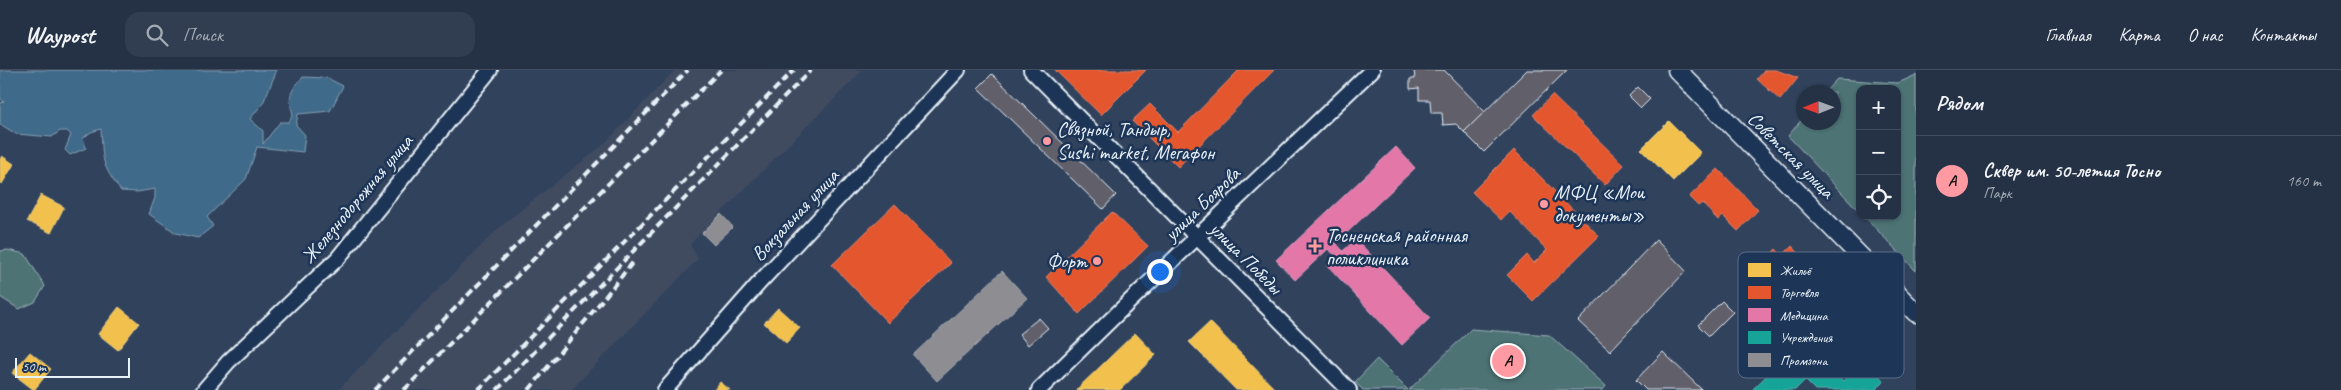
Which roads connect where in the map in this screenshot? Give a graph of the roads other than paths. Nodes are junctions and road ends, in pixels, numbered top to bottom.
1 (490, 70) edge
2 (958, 70) edge
3 (1031, 70) edge
4 (1372, 70) edge
5 (1677, 70) edge
6 (1197, 237) junction
7 (1856, 252) edge
8 (1904, 301) edge
9 (1916, 313) edge
10 (204, 390) edge
11 (665, 390) edge
12 (1039, 390) edge
13 (1349, 390) edge

1 - 10 street, Железнодорожная улица
2 - 11 street, Вокзальная улица
3 - 6 street, улица Победы
4 - 6 street, улица Боярова
5 - 7 street, Советская улица
6 - 12 street, улица Боярова
6 - 13 street, улица Победы
8 - 9 street, Советская улица

